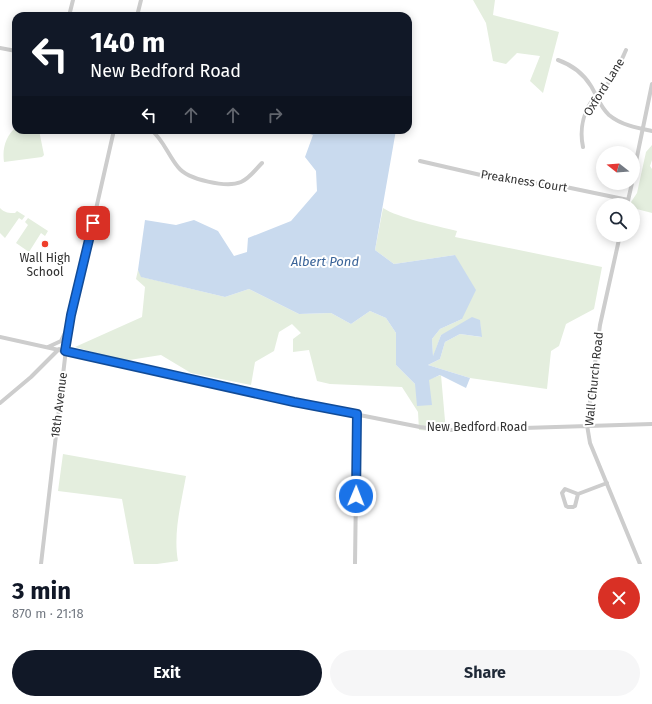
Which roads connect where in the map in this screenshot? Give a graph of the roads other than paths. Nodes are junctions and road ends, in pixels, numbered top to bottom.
1 (73, 0) edge
2 (141, 0) edge
3 (70, 12) edge
4 (138, 12) edge
5 (0, 48) edge
6 (12, 50) edge
7 (626, 50) dead end
8 (558, 60) dead end
9 (652, 84) edge
10 (596, 95) junction
11 (642, 129) junction
12 (652, 131) edge
13 (113, 134) edge
14 (156, 134) edge
15 (639, 146) edge
16 (583, 147) dead end
17 (420, 161) dead end
18 (262, 163) dead end
19 (618, 198) edge
20 (618, 242) edge
21 (71, 315) junction
22 (0, 337) edge
23 (48, 347) junction
24 (59, 349) junction
25 (65, 351) junction
26 (0, 403) edge
27 (357, 414) junction
28 (652, 424) edge
29 (587, 425) junction
30 (607, 483) junction
31 (578, 494) junction
32 (40, 564) edge
33 (355, 564) edge
34 (640, 564) edge

1 - 3 street
2 - 4 street
5 - 6 street
7 - 10 street, Oxford Lane
8 - 10 street
9 - 11 street
10 - 11 street
10 - 16 street, Oxford Lane
11 - 12 street
11 - 15 street
13 - 21 street, 18th Avenue
14 - 18 street
17 - 19 street, Preakness Court
20 - 29 street, Wall Church Road
21 - 23 street
21 - 25 street, 18th Avenue
22 - 23 street, New Bedford Road
23 - 24 street, New Bedford Road
24 - 25 street, New Bedford Road
24 - 26 street
25 - 27 street, New Bedford Road
25 - 32 street, 18th Avenue
27 - 29 street, New Bedford Road
27 - 33 street
28 - 29 street, New Bedford Road
29 - 30 street, Wall Church Road
30 - 31 street
30 - 34 street, Wall Church Road
31 - 31 street

